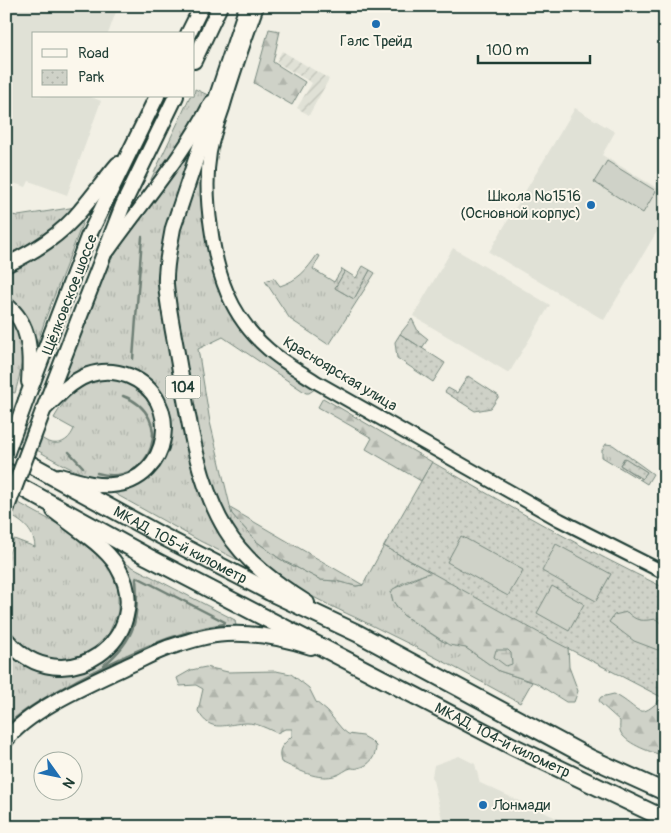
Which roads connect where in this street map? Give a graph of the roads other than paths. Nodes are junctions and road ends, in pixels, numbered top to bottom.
1 (202, 6) edge
2 (220, 6) edge
3 (252, 9) edge
4 (189, 32) edge
5 (195, 58) edge
6 (222, 79) junction
7 (156, 98) edge
8 (175, 98) edge
9 (129, 153) junction
10 (6, 264) edge
11 (99, 264) junction
12 (6, 305) edge
13 (27, 398) junction
14 (43, 410) junction
15 (6, 451) edge
16 (6, 455) edge
17 (44, 472) junction
18 (6, 479) edge
19 (32, 493) junction
20 (6, 510) edge
21 (665, 573) edge
22 (357, 633) junction
23 (6, 639) edge
24 (343, 657) junction
25 (6, 740) edge
26 (665, 792) edge
27 (665, 819) edge

1 - 4 main road
2 - 5 main road
3 - 6 main road
3 - 21 street, Красноярская улица
6 - 11 street
6 - 22 main road, 104
7 - 9 main road, Щёлковское шоссе
8 - 11 main road, Щёлковское шоссе
9 - 10 main road
9 - 13 main road, Щёлковское шоссе
11 - 14 main road, Щёлковское шоссе
12 - 13 main road
13 - 16 main road, Щёлковское шоссе, bridge
14 - 17 main road
14 - 20 main road, Щёлковское шоссе, bridge
15 - 17 highway, МКАД, 105-й километр
17 - 22 highway, МКАД, 105-й километр
18 - 19 highway, МКАД, 105-й километр
19 - 23 main road
19 - 24 highway, МКАД, 105-й километр
22 - 26 highway, МКАД, 104-й километр
24 - 25 main road
24 - 27 highway, МКАД, 104-й километр

